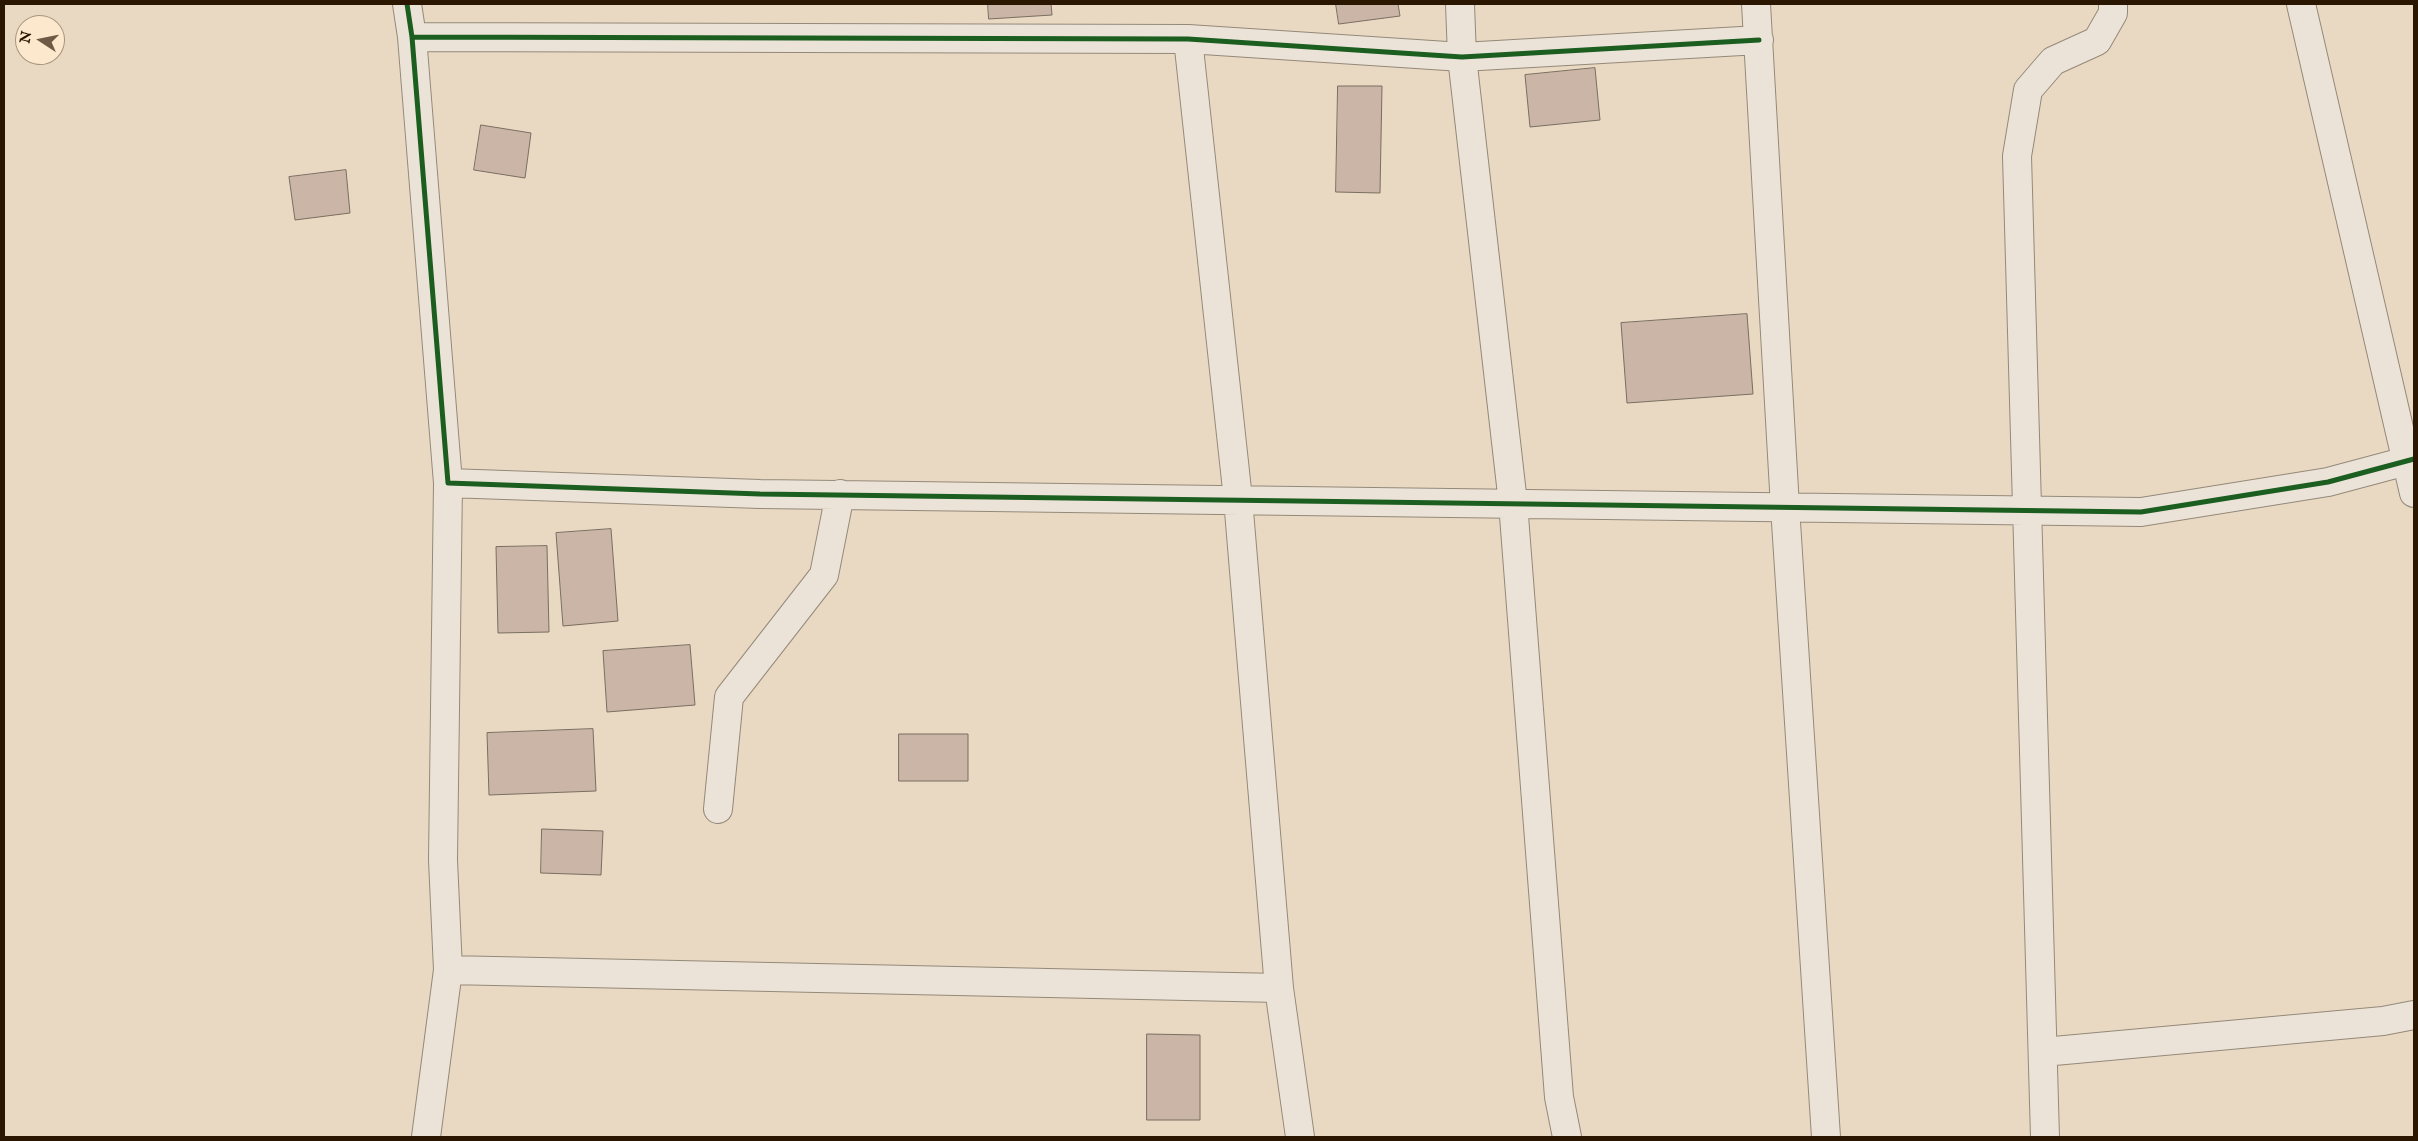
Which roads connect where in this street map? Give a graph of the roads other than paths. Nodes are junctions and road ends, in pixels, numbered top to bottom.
1 (407, 4) edge
2 (1460, 4) edge
3 (1756, 4) edge
4 (2113, 4) edge
5 (2301, 4) edge
6 (412, 36) junction
7 (1188, 39) junction
8 (1759, 40) junction
9 (1462, 58) junction
10 (2411, 460) edge
11 (448, 483) junction
12 (2414, 492) edge
13 (840, 494) junction
14 (1238, 499) junction
15 (1513, 503) junction
16 (1785, 507) junction
17 (2028, 510) junction
18 (718, 809) dead end
19 (448, 970) junction
20 (1279, 988) junction
21 (2414, 1015) edge
22 (2043, 1052) junction
23 (426, 1137) edge
24 (1300, 1137) edge
25 (1567, 1137) edge
26 (1826, 1137) edge
27 (2045, 1137) edge

1 - 6 street
2 - 9 street
3 - 8 street
4 - 17 street
5 - 10 street
6 - 7 street
6 - 11 street
7 - 9 street
7 - 14 street
8 - 9 street
8 - 16 street
9 - 15 street
10 - 12 street
10 - 17 street
11 - 13 street
11 - 19 street
13 - 14 street
13 - 18 street
14 - 15 street
14 - 20 street
15 - 16 street
15 - 25 street
16 - 17 street
16 - 26 street
17 - 22 street
19 - 20 street
19 - 23 street
20 - 24 street
21 - 22 street
22 - 27 street

